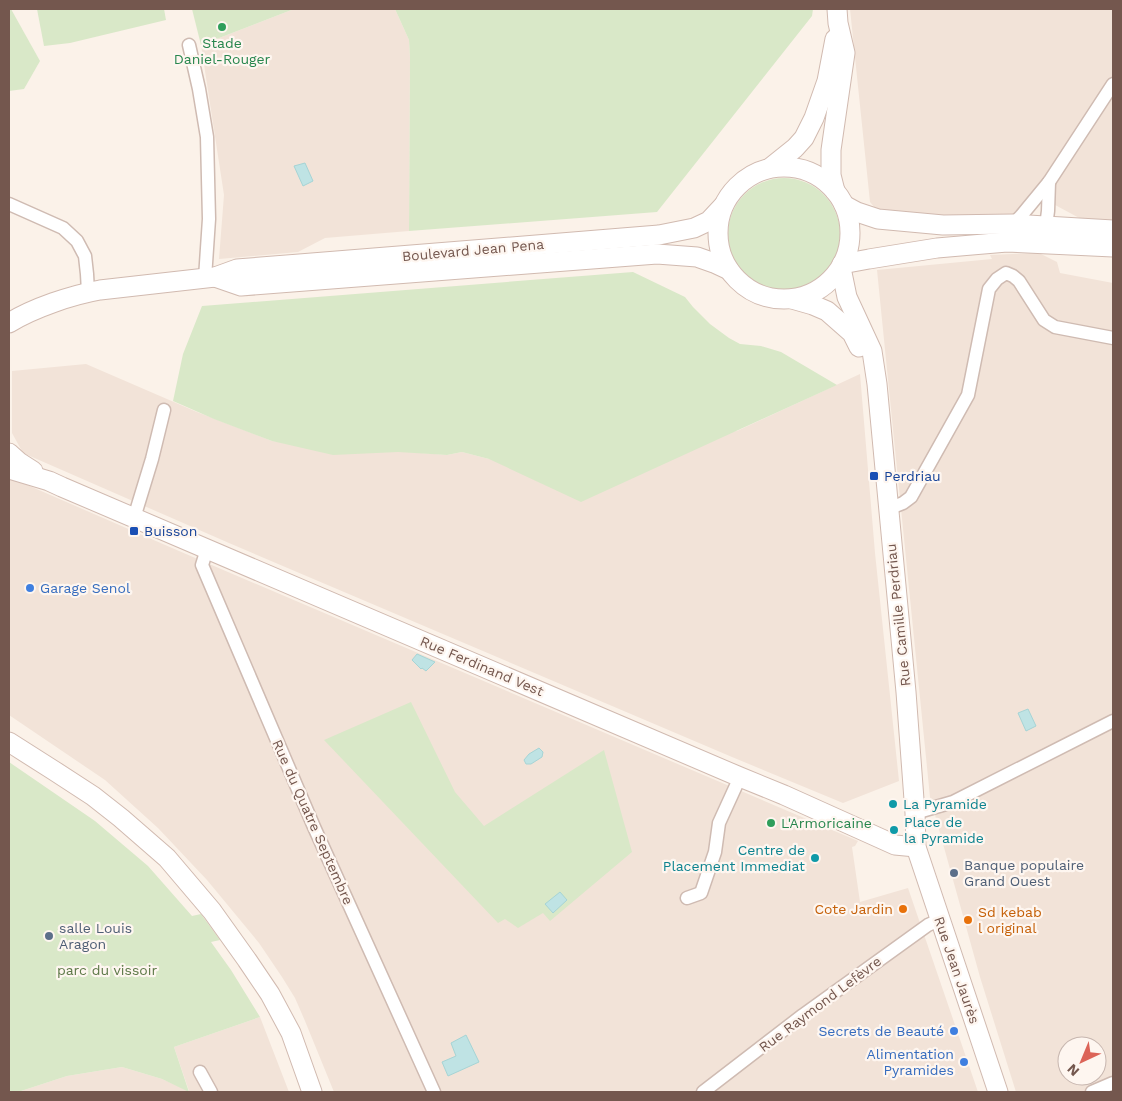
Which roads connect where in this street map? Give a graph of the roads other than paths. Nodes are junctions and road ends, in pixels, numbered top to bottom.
1 (837, 16) edge
2 (189, 45) dead end
3 (1113, 84) edge
4 (770, 168) junction
5 (1049, 182) junction
6 (839, 198) junction
7 (9, 204) edge
8 (723, 206) junction
9 (1013, 224) junction
10 (1046, 226) junction
11 (1113, 230) edge
12 (1007, 242) junction
13 (1113, 247) edge
14 (841, 266) junction
15 (729, 270) junction
16 (210, 278) junction
17 (88, 292) junction
18 (792, 299) junction
19 (54, 303) junction
20 (9, 323) edge
21 (1113, 338) edge
22 (9, 340) edge
23 (877, 384) junction
24 (164, 410) dead end
25 (9, 453) edge
26 (9, 469) edge
27 (49, 481) junction
28 (888, 509) junction
29 (134, 518) junction
30 (207, 549) junction
31 (1113, 721) edge
32 (9, 742) edge
33 (740, 778) junction
34 (915, 813) junction
35 (916, 847) junction
36 (687, 898) dead end
37 (939, 920) junction
38 (200, 1072) dead end
39 (1113, 1083) edge
40 (211, 1092) edge
41 (312, 1092) edge
42 (434, 1092) edge
43 (704, 1092) edge
44 (998, 1092) edge
45 (1092, 1092) edge

1 - 4 main road
1 - 6 main road
2 - 16 street
3 - 5 street
4 - 6 main road
4 - 8 main road
5 - 9 street
5 - 10 street
6 - 9 main road
6 - 14 main road
7 - 17 street
8 - 15 main road
8 - 16 main road, Boulevard Jean Pena
9 - 10 main road
10 - 11 main road
10 - 12 street
12 - 13 main road
12 - 14 main road
14 - 18 main road
14 - 23 main road, Rue Camille Perdriau
15 - 16 main road, Boulevard Jean Pena
15 - 18 main road
16 - 17 main road, Boulevard Jean Pena
17 - 19 main road, Boulevard Jean Pena
18 - 23 main road, Rue Camille Perdriau
19 - 20 main road, Boulevard Jean Pena
19 - 22 main road, Boulevard Jean Pena
21 - 28 street
23 - 28 main road, Rue Camille Perdriau
24 - 29 street
25 - 27 main road, Rue Ferdinand Vest
26 - 27 main road, Rue Ferdinand Vest
27 - 29 main road, Rue Ferdinand Vest
28 - 34 main road, Rue Camille Perdriau
29 - 30 main road, Rue Ferdinand Vest
30 - 33 main road, Rue Ferdinand Vest
30 - 42 street, Rue du Quatre Septembre
31 - 34 street
32 - 41 main road
33 - 35 main road, Rue Ferdinand Vest
33 - 36 street
34 - 35 main road, Rue Camille Perdriau
35 - 37 main road, Rue Jean Jaurès
37 - 43 street, Rue Raymond Lefèvre
37 - 44 main road, Rue Jean Jaurès
38 - 40 street
39 - 45 street

